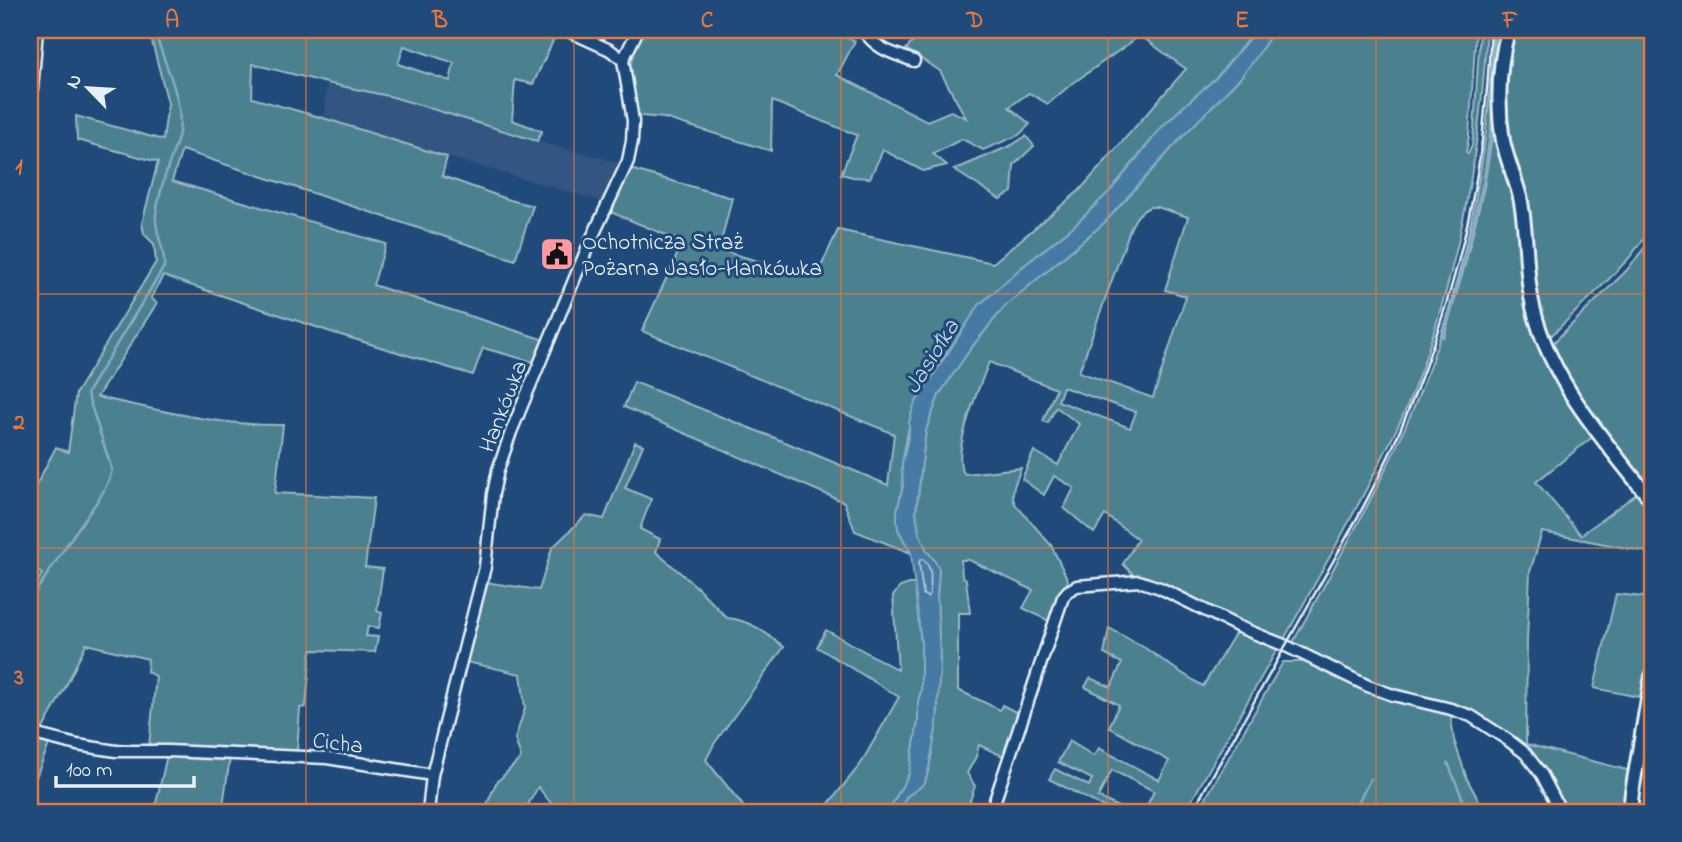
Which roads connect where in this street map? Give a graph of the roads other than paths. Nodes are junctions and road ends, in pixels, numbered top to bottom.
1 (37, 30) edge
2 (566, 30) edge
3 (638, 30) edge
4 (863, 30) edge
5 (1508, 30) edge
6 (623, 60) junction
7 (914, 61) dead end
8 (30, 113) edge
9 (1652, 501) edge
10 (1652, 676) edge
11 (30, 733) edge
12 (432, 775) junction
13 (428, 812) edge
14 (991, 812) edge
15 (1562, 812) edge
16 (1630, 812) edge

1 - 8 street
2 - 6 street
3 - 6 street
4 - 7 street
5 - 9 street
6 - 12 street, Hankówka
10 - 16 street
11 - 12 street, Cicha
12 - 13 street, Hankówka
14 - 15 street

